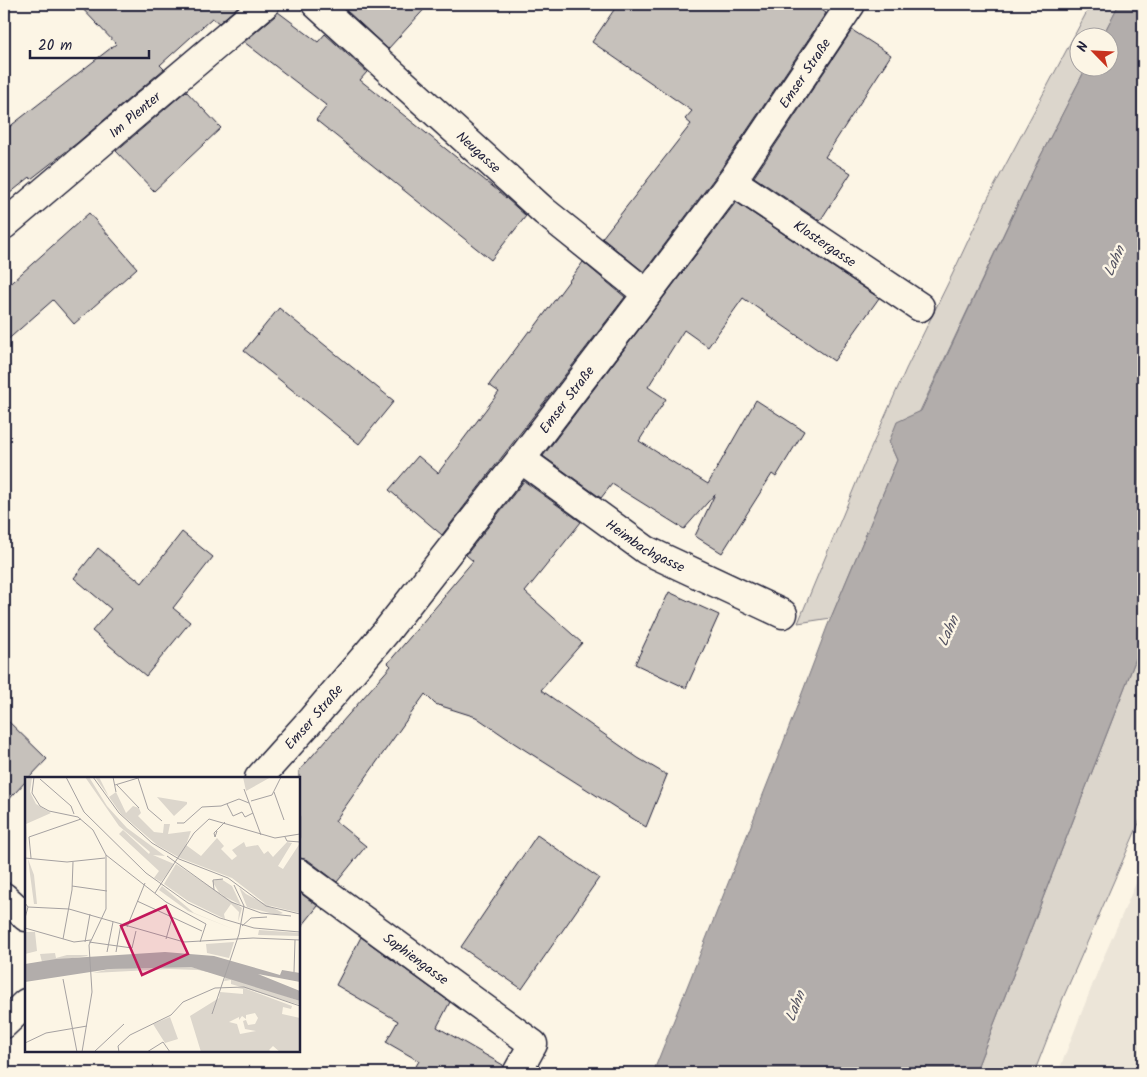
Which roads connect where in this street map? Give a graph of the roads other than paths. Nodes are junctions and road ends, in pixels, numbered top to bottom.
1 (265, 4) edge
2 (316, 4) edge
3 (851, 4) edge
4 (732, 180) junction
5 (4, 225) edge
6 (647, 294) junction
7 (920, 307) dead end
8 (521, 459) junction
9 (783, 614) dead end
10 (260, 777) edge
11 (300, 874) edge
12 (4, 897) edge
13 (25, 916) edge
14 (25, 1004) edge
15 (4, 1024) edge
16 (517, 1073) edge

1 - 5 street, Im Plenter
2 - 6 street, Neugasse
3 - 4 street, Emser Straße
4 - 6 street, Emser Straße
4 - 7 street, Klostergasse
6 - 8 street, Emser Straße
8 - 9 street, Heimbachgasse
8 - 10 street, Emser Straße
11 - 16 street, Sophiengasse
12 - 13 street
14 - 15 street

